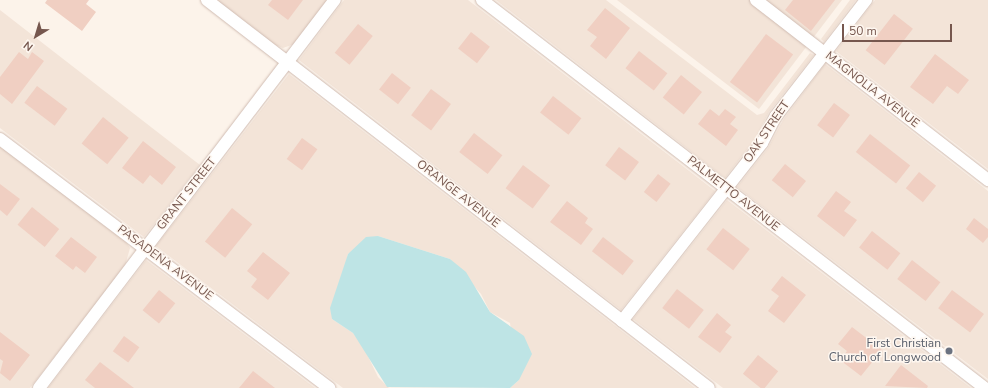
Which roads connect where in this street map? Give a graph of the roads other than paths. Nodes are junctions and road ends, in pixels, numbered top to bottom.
1 (207, 0) edge
2 (335, 0) edge
3 (482, 0) edge
4 (756, 0) edge
5 (866, 0) edge
6 (825, 53) junction
7 (288, 62) junction
8 (0, 139) edge
9 (988, 180) edge
10 (726, 189) junction
11 (145, 249) junction
12 (622, 321) junction
13 (39, 388) edge
14 (329, 388) edge
15 (709, 388) edge
16 (985, 388) edge

1 - 7 street, ORANGE AVENUE
2 - 7 street, GRANT STREET
3 - 10 street, PALMETTO AVENUE
4 - 6 street, MAGNOLIA AVENUE
5 - 6 street, OAK STREET
6 - 9 street, MAGNOLIA AVENUE
6 - 10 street, OAK STREET
7 - 11 street, GRANT STREET
7 - 12 street, ORANGE AVENUE
8 - 11 street, PASADENA AVENUE
10 - 12 street, OAK STREET
10 - 16 street, PALMETTO AVENUE
11 - 13 street, GRANT STREET
11 - 14 street, PASADENA AVENUE
12 - 15 street, ORANGE AVENUE

